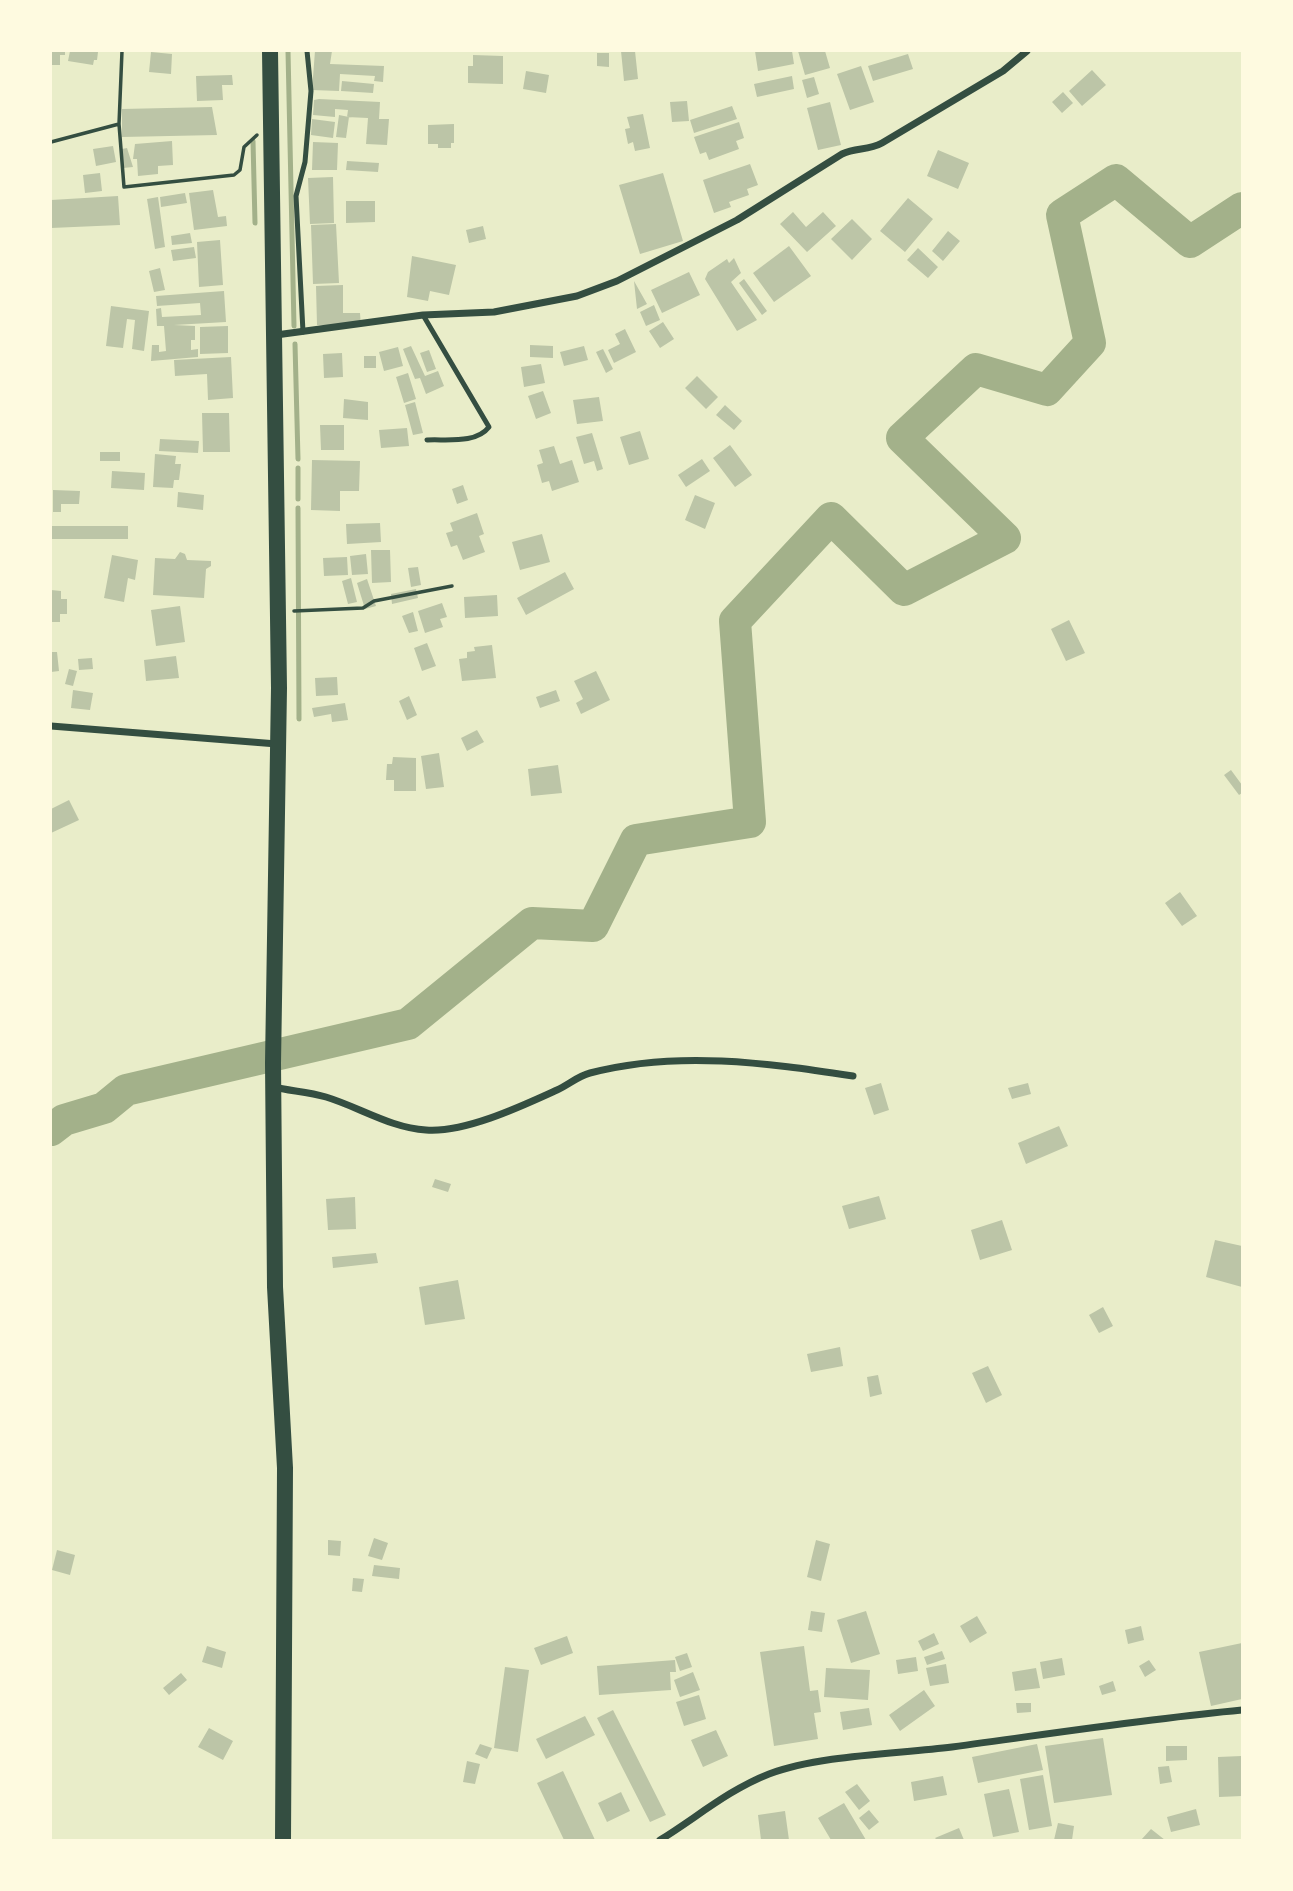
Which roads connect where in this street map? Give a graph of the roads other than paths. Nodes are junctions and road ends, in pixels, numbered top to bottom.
1 (270, 51) edge
2 (307, 51) edge
3 (1027, 51) edge
4 (423, 315) junction
5 (303, 332) junction
6 (276, 335) junction
7 (427, 439) dead end
8 (52, 724) edge
9 (277, 744) junction
10 (853, 1076) dead end
11 (273, 1087) junction
12 (1242, 1710) edge
13 (283, 1840) edge
14 (660, 1840) edge

1 - 6 main road
2 - 5 lane
3 - 4 street
4 - 5 street
4 - 7 lane
5 - 6 street
6 - 9 main road
8 - 9 street
9 - 11 main road
10 - 11 street
11 - 13 main road
12 - 14 street

